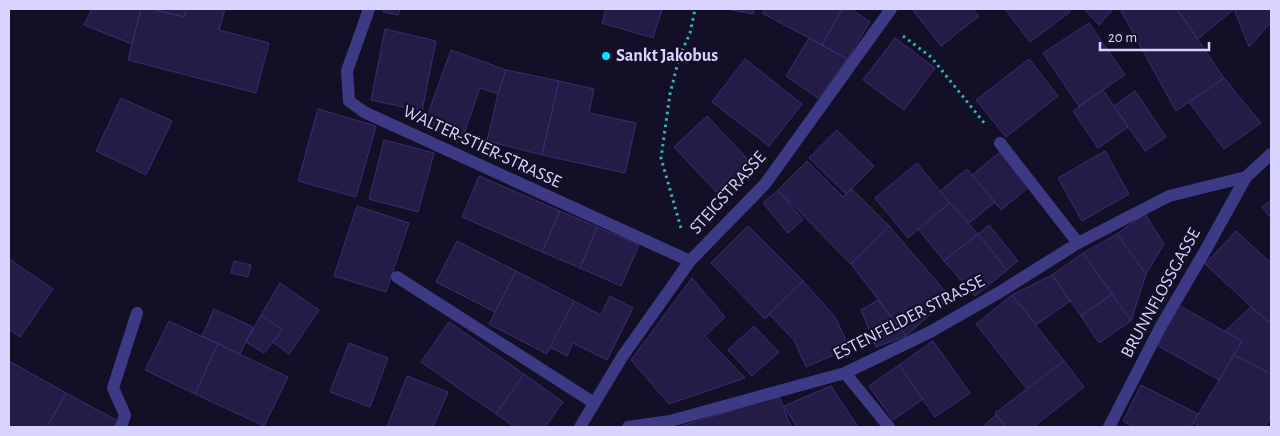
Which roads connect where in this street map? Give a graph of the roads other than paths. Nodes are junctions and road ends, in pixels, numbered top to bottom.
1 (369, 9) edge
2 (891, 9) edge
3 (1000, 143) road end
4 (1271, 154) edge
5 (1246, 177) junction
6 (1078, 243) junction
7 (690, 261) junction
8 (397, 277) dead end
9 (136, 312) dead end
10 (845, 373) junction
11 (594, 403) junction
12 (121, 427) edge
13 (580, 427) edge
14 (628, 427) edge
15 (889, 427) edge
16 (1108, 427) edge

1 - 7 street, WALTER-STIER-STRASSE
2 - 7 street, STEIGSTRASSE
3 - 6 street
4 - 5 street, ESTENFELDER STRASSE
5 - 6 street, ESTENFELDER STRASSE
5 - 16 street, BRUNNFLOSSGASSE
6 - 10 street, ESTENFELDER STRASSE
7 - 11 street, STEIGSTRASSE
8 - 11 street
9 - 12 street
10 - 14 street, ESTENFELDER STRASSE
10 - 15 street
11 - 13 street, STEIGSTRASSE

